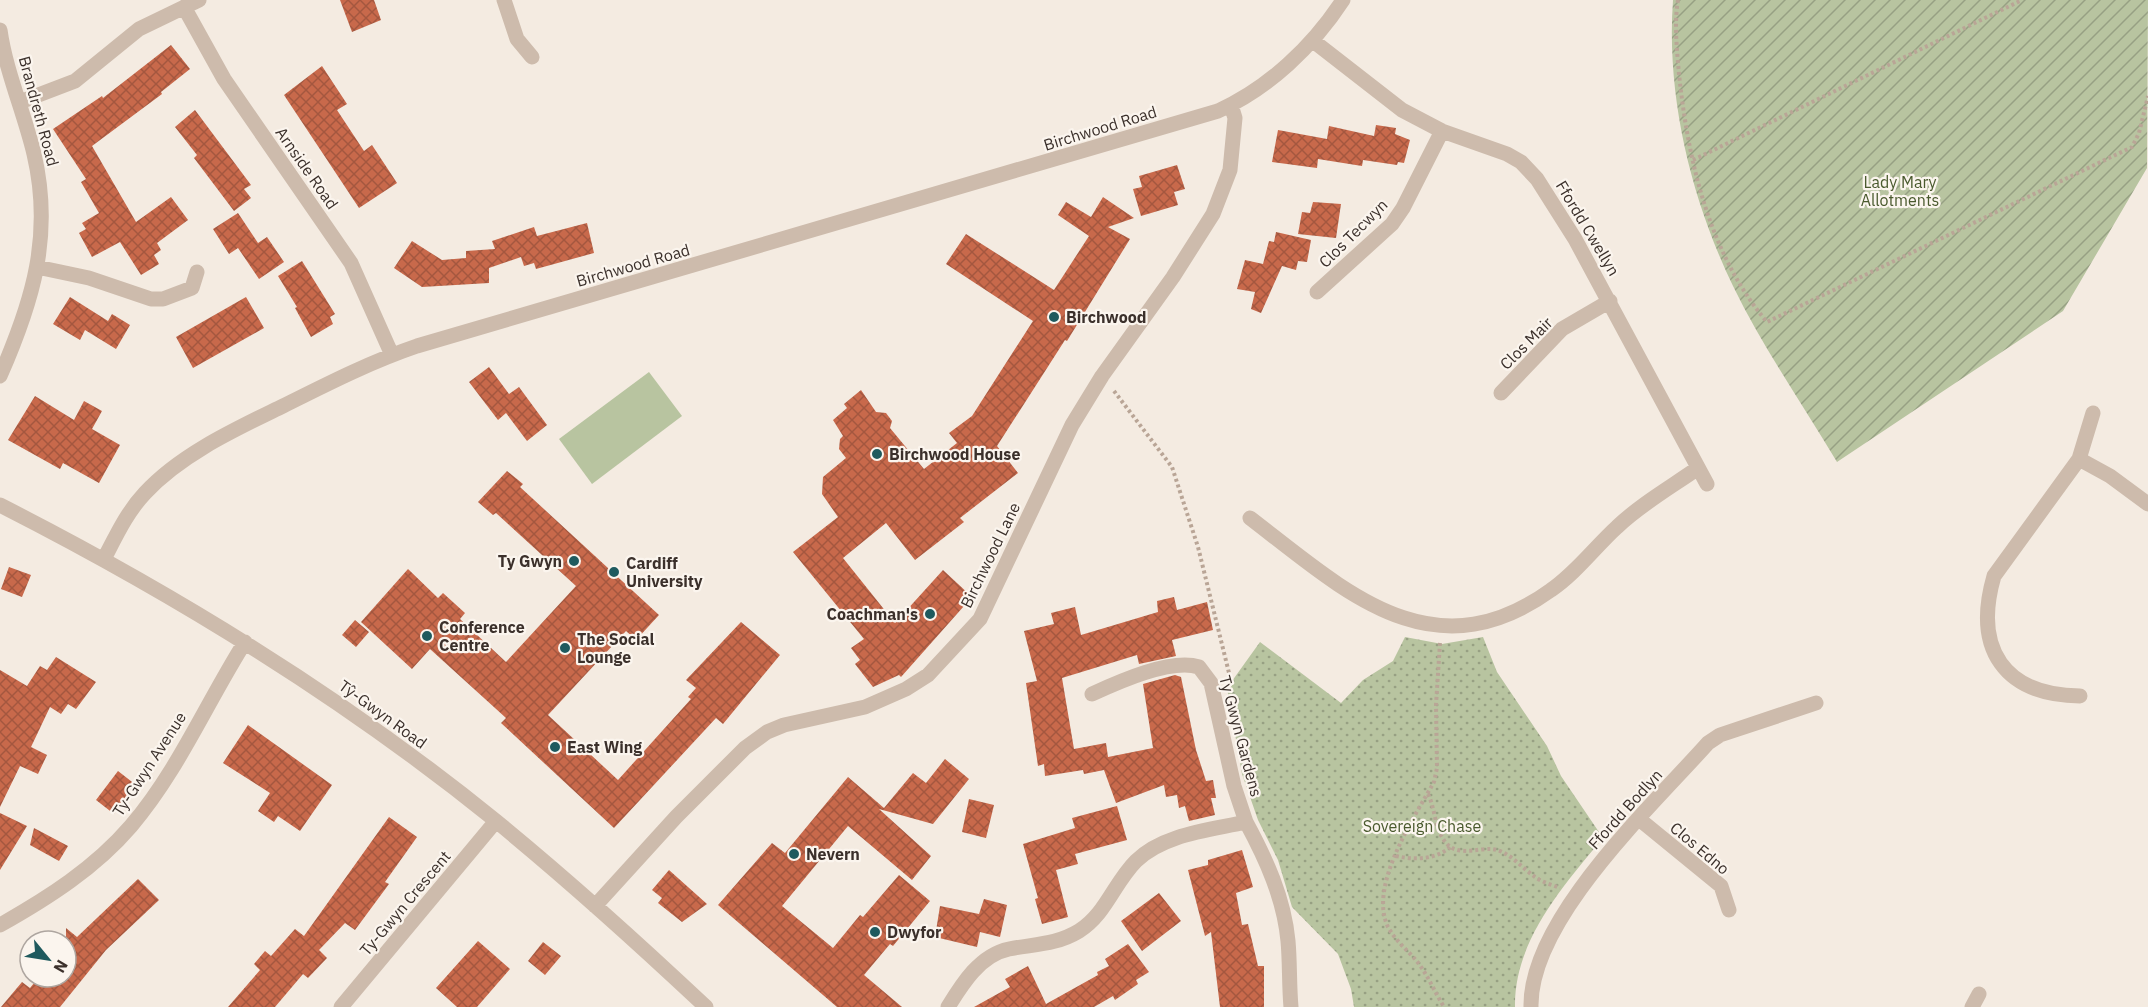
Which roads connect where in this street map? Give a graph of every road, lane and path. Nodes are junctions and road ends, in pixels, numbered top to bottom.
1 (199, 0) edge
2 (504, 0) edge
3 (1343, 0) edge
4 (1678, 0) edge
5 (2022, 0) edge
6 (184, 7) junction
7 (0, 30) edge
8 (1312, 40) junction
9 (532, 57) dead end
10 (3, 59) edge
11 (2148, 96) edge
12 (20, 102) junction
13 (1231, 105) junction
14 (1442, 131) junction
15 (1693, 160) junction
16 (38, 267) junction
17 (197, 272) dead end
18 (1317, 292) dead end
19 (1610, 301) junction
20 (392, 355) junction
21 (0, 376) edge
22 (1102, 376) junction
23 (1501, 393) dead end
24 (2093, 413) dead end
25 (2079, 459) junction
26 (1698, 468) junction
27 (1707, 484) dead end
28 (2148, 504) edge
29 (0, 505) edge
30 (1250, 518) dead end
31 (104, 559) junction
32 (1440, 627) junction
33 (244, 642) junction
34 (1232, 684) dead end
35 (1092, 694) dead end
36 (2080, 696) dead end
37 (1815, 703) dead end
38 (1428, 793) junction
39 (1639, 819) junction
40 (496, 821) junction
41 (1246, 822) junction
42 (1449, 847) junction
43 (1396, 856) junction
44 (1577, 895) junction
45 (595, 906) junction
46 (1729, 910) dead end
47 (0, 925) edge
48 (341, 1007) edge
49 (706, 1007) edge
50 (948, 1007) edge
51 (1291, 1007) edge
52 (1444, 1007) edge
53 (1531, 1007) edge

1 - 6 street
2 - 9 street
3 - 8 street
4 - 15 path
5 - 15 path
6 - 12 street
6 - 20 street, Arnside Road
7 - 10 street, Brandreth Road
8 - 13 street
8 - 14 street, Ffordd Cwellyn
10 - 12 street, Brandreth Road
11 - 15 path
12 - 16 street, Brandreth Road
13 - 20 street, Birchwood Road
13 - 22 street, Birchwood Lane
14 - 18 street, Clos Tecwyn
14 - 19 street, Ffordd Cwellyn
16 - 17 street
16 - 21 street, Brandreth Road
19 - 23 street, Clos Mair
19 - 26 street, Ffordd Cwellyn
20 - 31 street, Birchwood Road
22 - 34 path
22 - 45 street, Birchwood Lane
24 - 25 street
25 - 28 street
25 - 36 street
26 - 27 street, Ffordd Cwellyn
26 - 32 street
29 - 31 street, Tŷ-Gwyn Road
30 - 32 street
31 - 33 street, Tŷ-Gwyn Road
32 - 38 path
33 - 40 street, Tŷ-Gwyn Road
33 - 47 street, Ty-Gwyn Avenue
35 - 41 street, Ty Gwyn Gardens
37 - 39 street, Ffordd Bodlyn
38 - 42 path
38 - 43 path
39 - 44 street, Ffordd Bodlyn
39 - 46 street, Clos Edno
40 - 45 street, Tŷ-Gwyn Road
40 - 48 street, Ty-Gwyn Crescent
41 - 50 street, Ty Gwyn Gardens
41 - 51 street, Ty Gwyn Gardens
42 - 43 path
42 - 44 path
43 - 52 path
44 - 53 street, Ffordd Bodlyn
45 - 49 street, Tŷ-Gwyn Road

